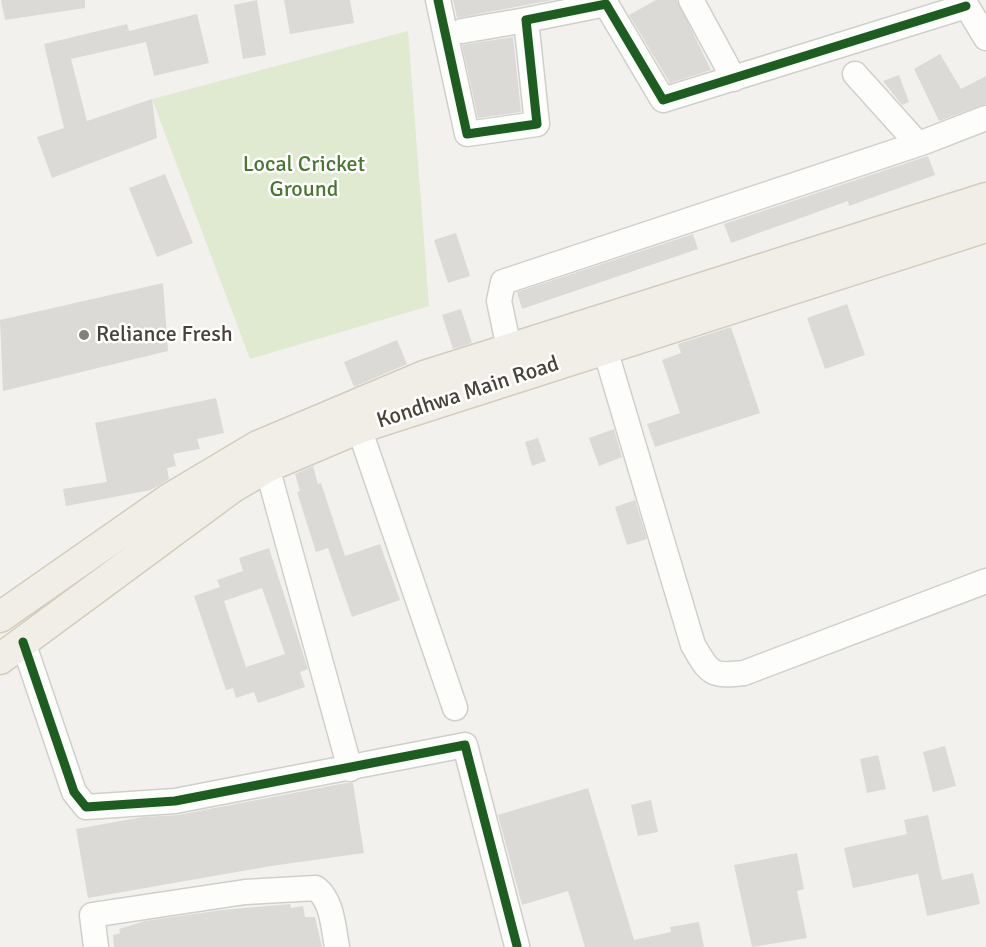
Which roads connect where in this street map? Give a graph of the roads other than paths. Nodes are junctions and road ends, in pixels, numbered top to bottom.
1 (691, 0) edge
2 (430, 1) edge
3 (613, 2) edge
4 (965, 3) edge
5 (526, 20) junction
6 (462, 31) dead end
7 (986, 38) edge
8 (855, 74) dead end
9 (734, 79) junction
10 (986, 118) edge
11 (918, 144) junction
12 (986, 198) edge
13 (986, 227) edge
14 (509, 349) junction
15 (605, 349) junction
16 (516, 378) junction
17 (359, 428) junction
18 (262, 456) junction
19 (986, 581) edge
20 (0, 617) edge
21 (12, 651) edge
22 (455, 708) dead end
23 (350, 769) junction
24 (518, 946) edge
25 (96, 947) edge
26 (337, 947) edge

1 - 9 street
2 - 5 street
3 - 5 street
3 - 9 street
4 - 7 street
4 - 9 street
5 - 6 street
8 - 11 street
10 - 11 street
11 - 14 street
12 - 14 main road, Kondhwa Main Road
13 - 15 main road, Kondhwa Main Road
14 - 16 street
14 - 18 main road, Kondhwa Main Road
15 - 16 main road, Kondhwa Main Road
15 - 19 street
16 - 17 main road, Kondhwa Main Road
17 - 18 main road, Kondhwa Main Road
17 - 22 street
18 - 20 main road, Kondhwa Main Road
18 - 21 main road, Kondhwa Main Road
18 - 23 street
21 - 23 street
23 - 24 street
25 - 26 street

